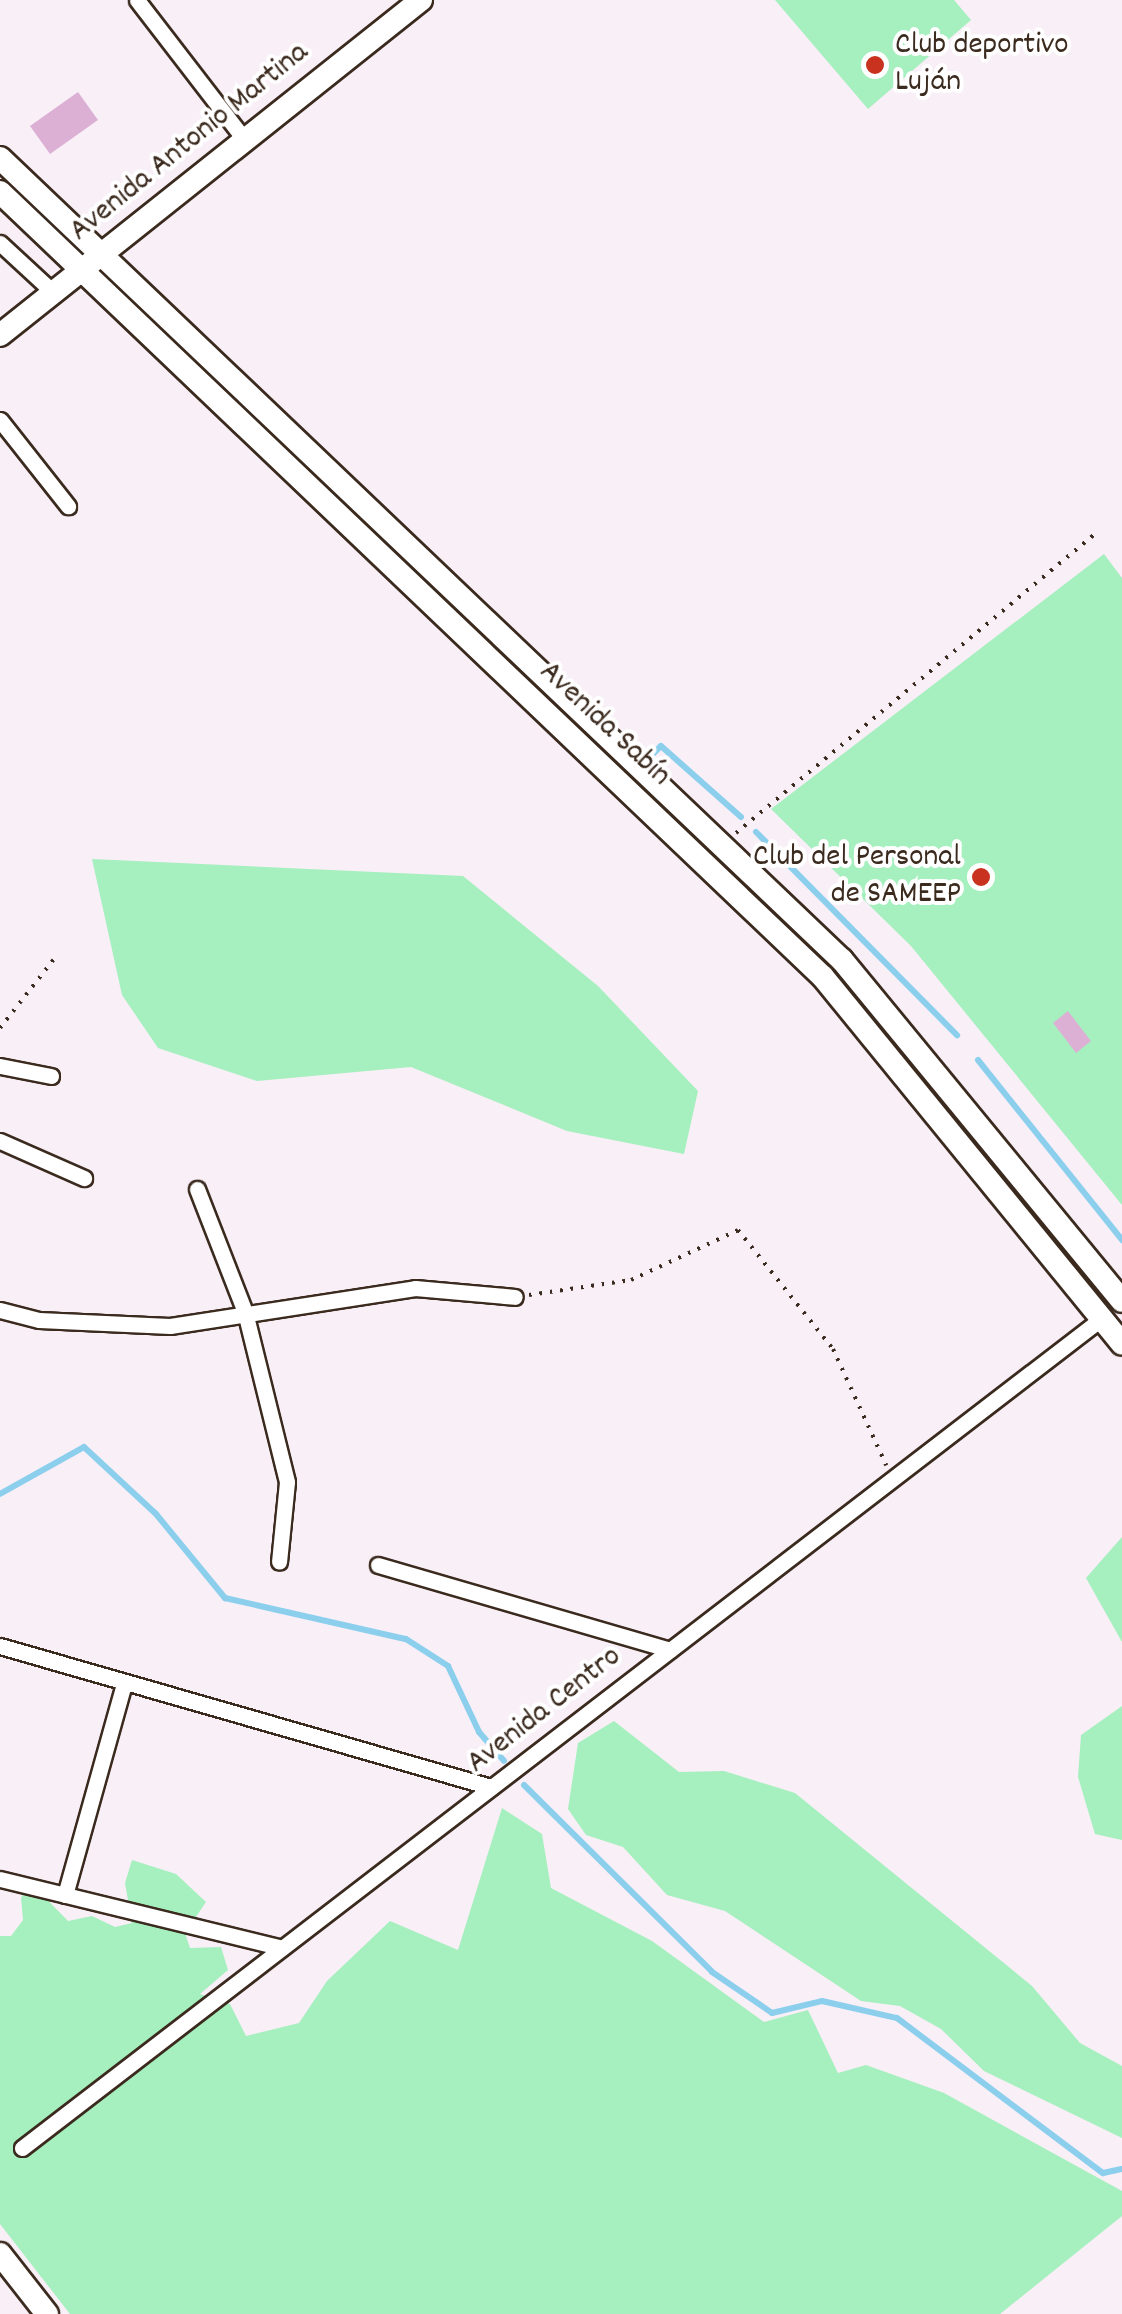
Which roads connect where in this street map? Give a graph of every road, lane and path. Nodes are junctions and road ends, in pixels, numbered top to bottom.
1 (137, 0) edge
2 (415, 2) edge
3 (244, 139) junction
4 (0, 158) edge
5 (0, 192) edge
6 (0, 243) edge
7 (103, 256) junction
8 (80, 273) junction
9 (53, 292) junction
10 (0, 335) edge
11 (0, 420) edge
12 (68, 506) dead end
13 (1099, 530) dead end
14 (721, 846) junction
15 (54, 959) dead end
16 (0, 1028) edge
17 (0, 1066) edge
18 (51, 1076) dead end
19 (0, 1141) edge
20 (84, 1178) dead end
21 (197, 1189) dead end
22 (515, 1298) joint
23 (1122, 1301) edge
24 (0, 1310) edge
25 (245, 1312) junction
26 (1102, 1318) junction
27 (1122, 1343) edge
28 (892, 1479) junction
29 (279, 1562) dead end
30 (378, 1565) dead end
31 (0, 1646) edge
32 (670, 1650) junction
33 (124, 1683) junction
34 (491, 1787) junction
35 (0, 1880) edge
36 (65, 1895) junction
37 (282, 1948) junction
38 (22, 2148) dead end
39 (0, 2254) edge
40 (47, 2314) edge

1 - 3 street
2 - 3 main road, Avenida Antonio Martina
3 - 7 main road, Avenida Antonio Martina
4 - 7 main road, Avenida Sabín
5 - 8 main road, Avenida Sabín
6 - 9 street
7 - 8 main road, Avenida Antonio Martina
7 - 14 main road, Avenida Sabín
8 - 9 main road, Avenida Antonio Martina
8 - 26 main road, Avenida Sabín
9 - 10 main road, Avenida Antonio Martina
11 - 12 street
13 - 14 path
14 - 23 main road, Avenida Sabín
15 - 16 path
17 - 18 street
19 - 20 street
21 - 25 street
22 - 25 street
22 - 28 path
24 - 25 street
25 - 29 street
26 - 27 main road, Avenida Sabín
26 - 28 street, Avenida Centro
28 - 32 street, Avenida Centro
30 - 32 street
31 - 33 street
32 - 34 street, Avenida Centro
33 - 34 street
33 - 36 street
34 - 37 street, Avenida Centro
35 - 36 street
36 - 37 street
37 - 38 street, Avenida Centro
39 - 40 main road

